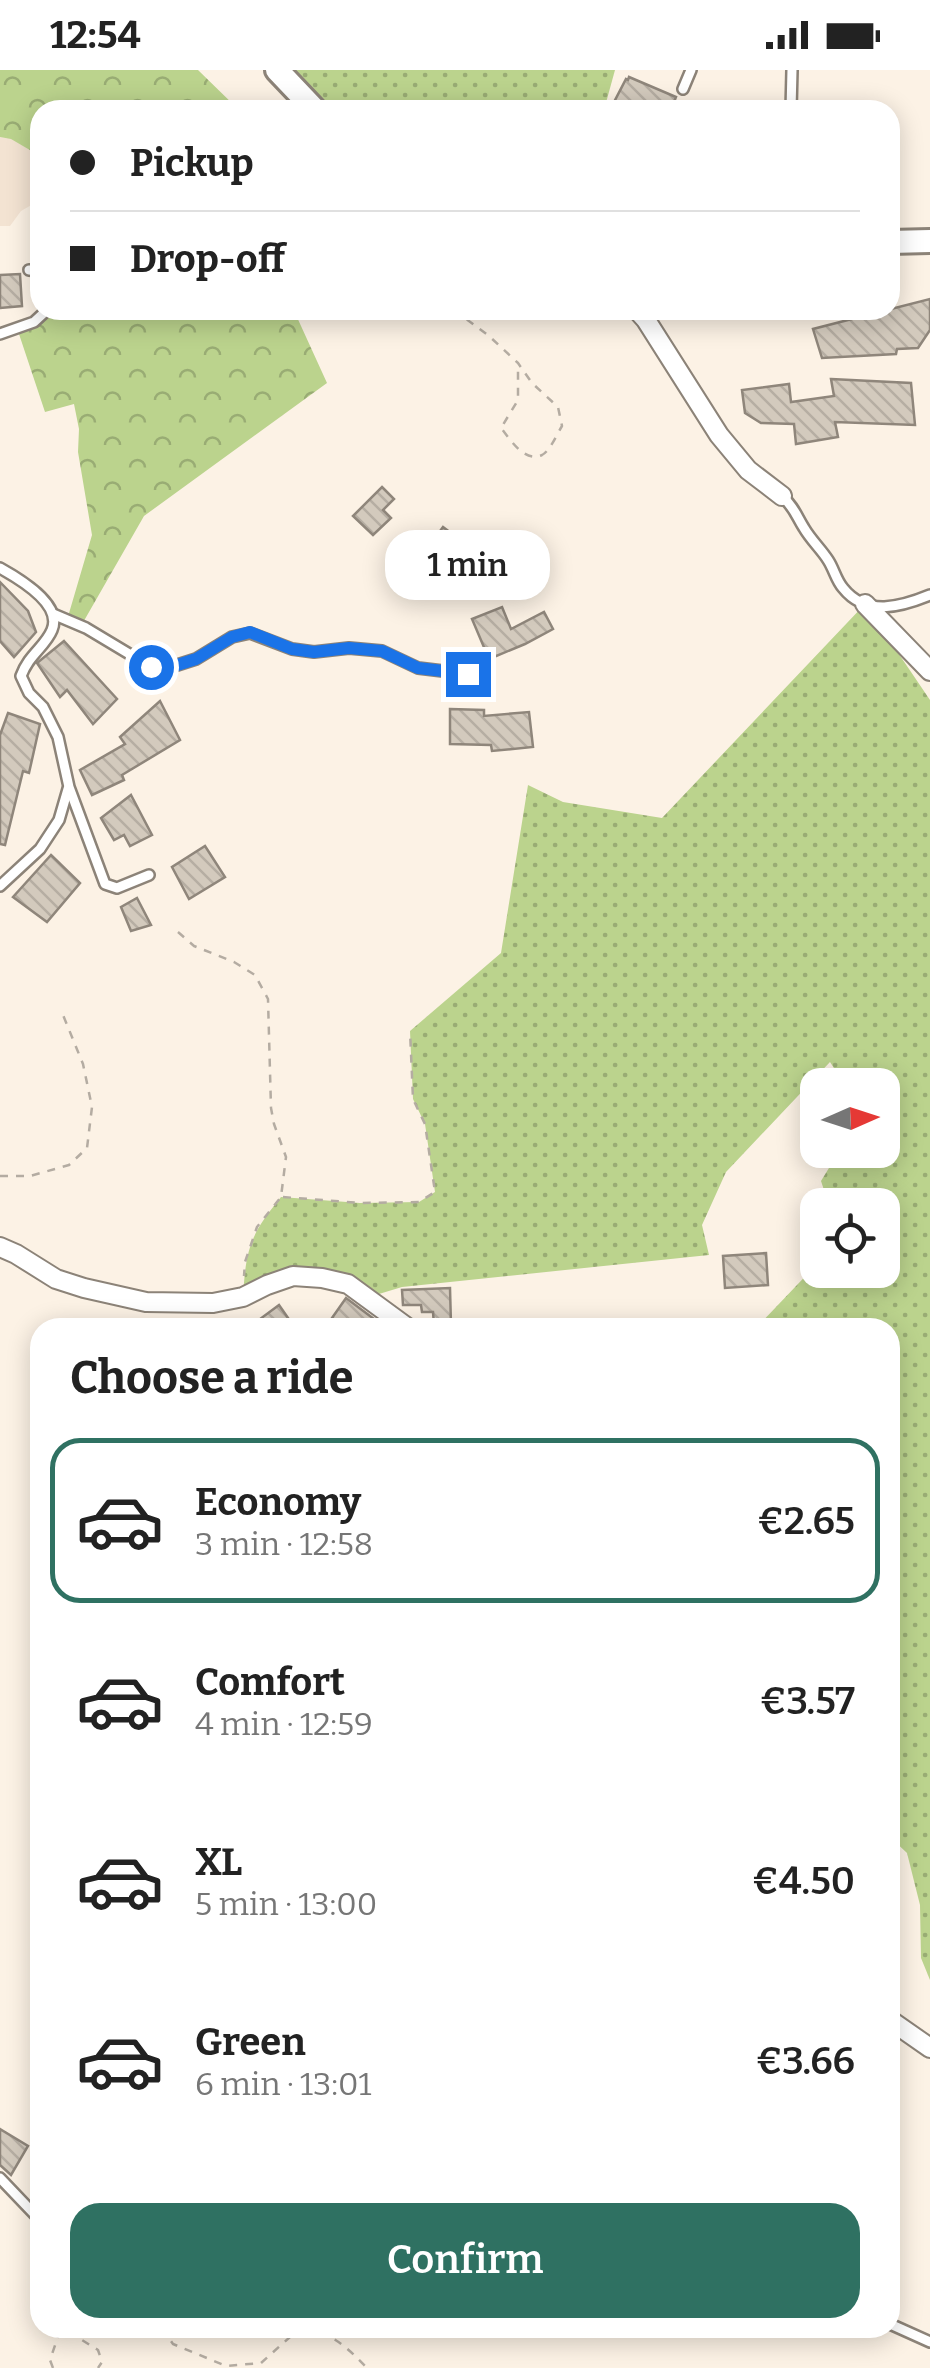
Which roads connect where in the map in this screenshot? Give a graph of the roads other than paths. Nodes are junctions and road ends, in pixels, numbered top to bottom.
1 (277, 70) edge
2 (691, 70) edge
3 (778, 70) edge
4 (792, 70) edge
5 (684, 88) dead end
6 (306, 100) edge
7 (790, 100) edge
8 (930, 241) edge
9 (900, 242) edge
10 (36, 320) edge
11 (646, 320) edge
12 (0, 334) edge
13 (782, 496) joint
14 (0, 568) edge
15 (930, 595) edge
16 (864, 604) junction
17 (52, 614) junction
18 (930, 671) edge
19 (468, 674) dead end
20 (68, 786) junction
21 (149, 875) dead end
22 (0, 886) edge
23 (0, 1247) edge
24 (396, 1318) edge
25 (900, 2027) edge
26 (930, 2048) edge
27 (0, 2178) edge
28 (30, 2210) edge
29 (900, 2328) edge
30 (930, 2342) edge

1 - 6 street
2 - 5 lane
3 - 4 lane
4 - 7 lane
8 - 9 street
10 - 12 lane
11 - 13 street
13 - 16 lane
14 - 17 lane
15 - 16 lane
16 - 18 street
17 - 19 lane
17 - 20 lane
20 - 21 lane
20 - 22 lane
23 - 24 street
25 - 26 street
27 - 28 lane
29 - 30 lane

